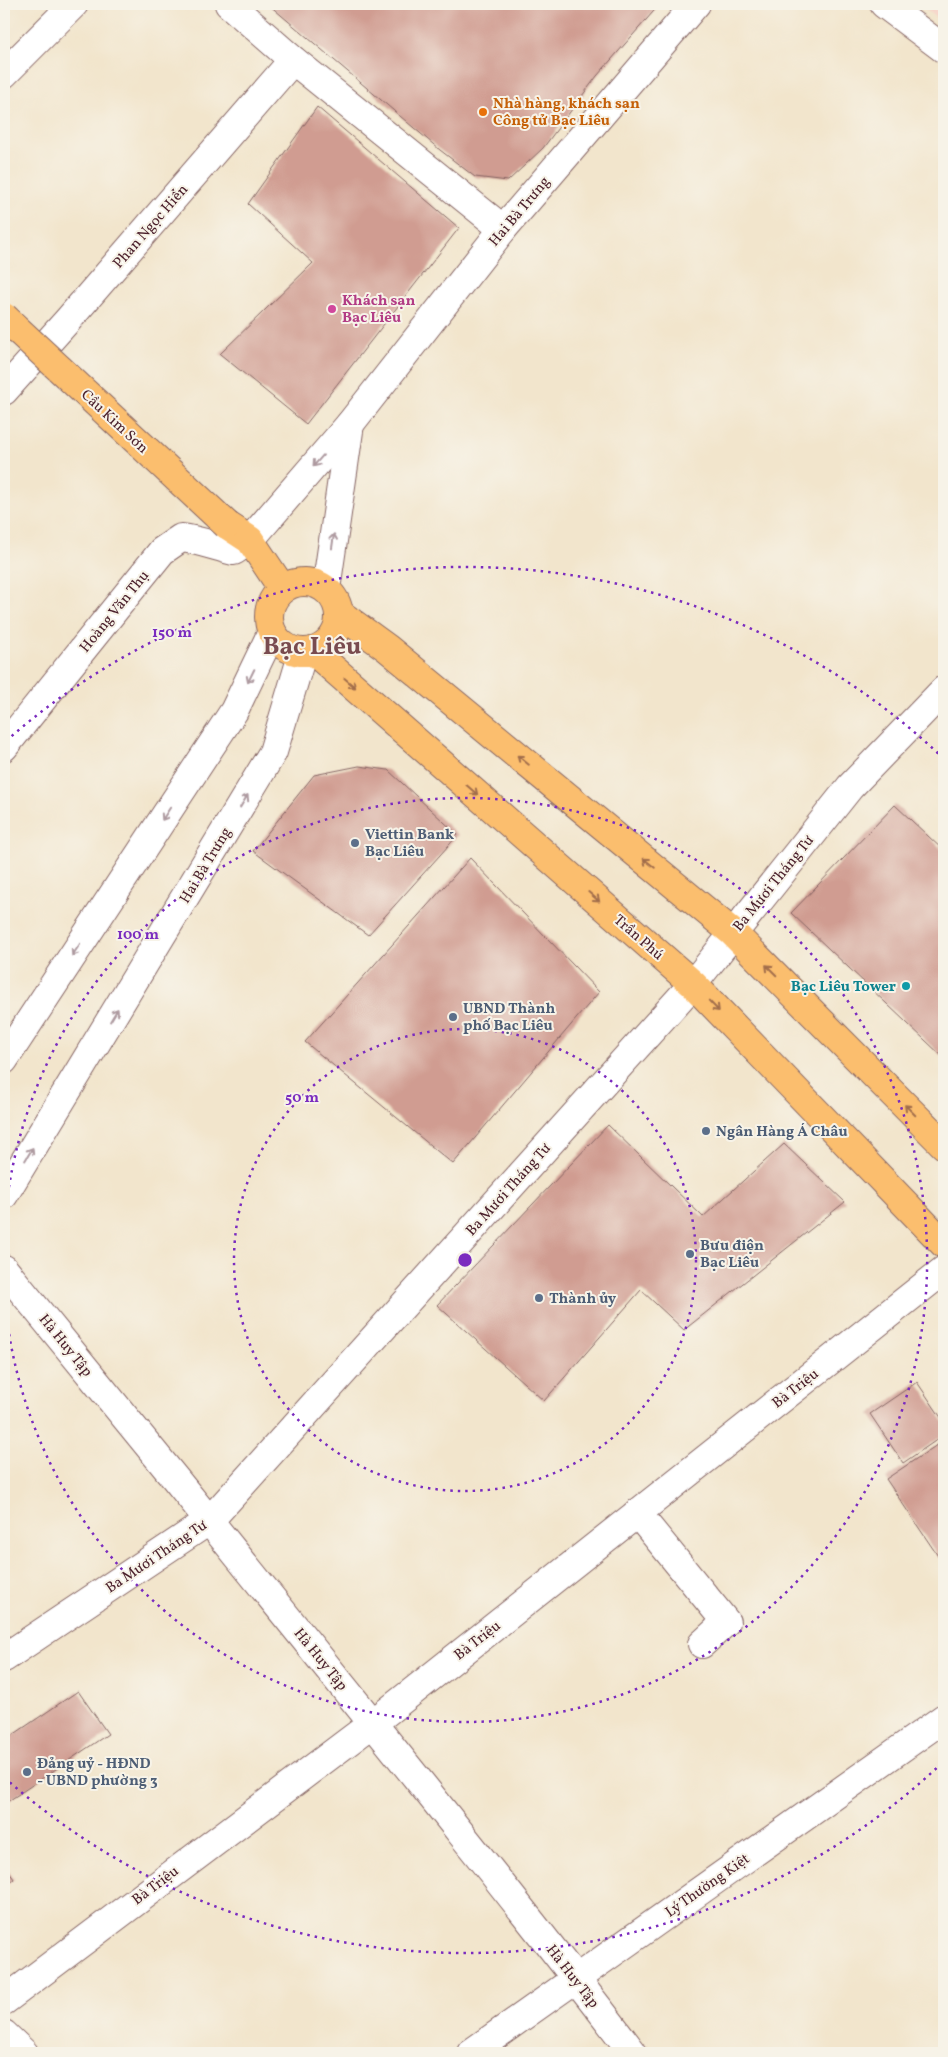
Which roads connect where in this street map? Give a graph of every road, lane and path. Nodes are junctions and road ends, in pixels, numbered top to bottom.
1 (74, 4) edge
2 (229, 4) edge
3 (696, 4) edge
4 (884, 4) edge
5 (944, 49) edge
6 (294, 60) junction
7 (4, 74) edge
8 (503, 229) junction
9 (4, 317) edge
10 (4, 391) edge
11 (350, 424) junction
12 (250, 540) junction
13 (282, 588) junction
14 (326, 589) junction
15 (339, 613) junction
16 (272, 632) junction
17 (308, 652) junction
18 (944, 690) edge
19 (4, 747) edge
20 (734, 933) junction
21 (693, 984) junction
22 (4, 1060) edge
23 (944, 1145) edge
24 (4, 1196) edge
25 (944, 1244) edge
26 (4, 1269) edge
27 (944, 1270) edge
28 (637, 1513) junction
29 (210, 1520) junction
30 (702, 1644) dead end
31 (4, 1658) edge
32 (944, 1718) edge
33 (373, 1723) junction
34 (576, 1977) junction
35 (4, 2001) edge
36 (4, 2034) edge
37 (24, 2053) edge
38 (470, 2053) edge
39 (633, 2053) edge

1 - 7 street
2 - 6 street
3 - 8 street, Hai Bà Trưng
4 - 5 street
6 - 8 street
6 - 10 street, Phan Ngọc Hiển
8 - 11 street, Hai Bà Trưng
9 - 12 main road, Cầu Kim Sơn, bridge
11 -> 12 street, Hai Bà Trưng
14 -> 11 street, Hai Bà Trưng
12 - 13 main road
12 - 19 street, Hoàng Văn Thụ
13 - 14 main road
13 - 16 main road
14 - 15 main road
15 - 17 main road
20 -> 15 main road
16 - 17 main road
16 -> 22 street
17 -> 21 main road, Trần Phú
24 -> 17 street, Hai Bà Trưng
18 - 20 street, Ba Mươi Tháng Tư
20 - 21 street, Ba Mươi Tháng Tư
23 -> 20 main road
21 -> 25 main road, Trần Phú
21 - 29 street, Ba Mươi Tháng Tư
26 - 29 street, Hà Huy Tập
27 - 28 street, Bà Triệu
28 - 30 street
28 - 33 street, Bà Triệu
29 - 31 street, Ba Mươi Tháng Tư
29 - 33 street, Hà Huy Tập
32 - 34 street, Lý Thường Kiệt
33 - 34 street, Hà Huy Tập
33 - 35 street, Bà Triệu
34 - 38 street, Lý Thường Kiệt
34 - 39 street, Hà Huy Tập
36 - 37 street

